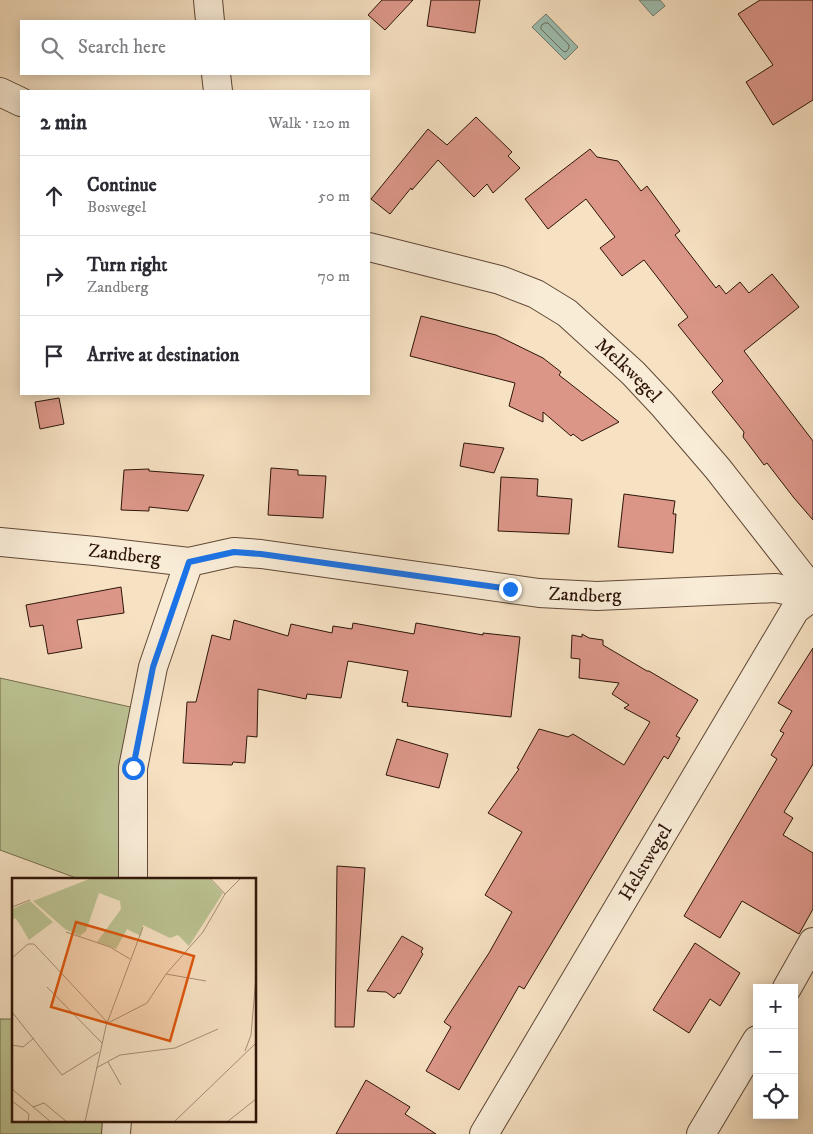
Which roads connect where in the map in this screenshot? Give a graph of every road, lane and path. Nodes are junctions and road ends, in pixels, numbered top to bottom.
1 (208, 0) edge
2 (210, 20) edge
3 (216, 75) edge
4 (218, 90) edge
5 (0, 92) edge
6 (20, 102) edge
7 (370, 247) edge
8 (0, 542) edge
9 (189, 562) junction
10 (813, 596) edge
11 (133, 878) edge
12 (813, 942) edge
13 (789, 984) edge
14 (753, 1047) edge
15 (484, 1134) edge
16 (701, 1134) edge

1 - 2 street
3 - 4 street
5 - 6 street
7 - 10 street, Melkwegel
8 - 9 street, Zandberg
9 - 10 street, Zandberg
9 - 11 street
10 - 15 street, Helstwegel
12 - 13 street
14 - 16 street

